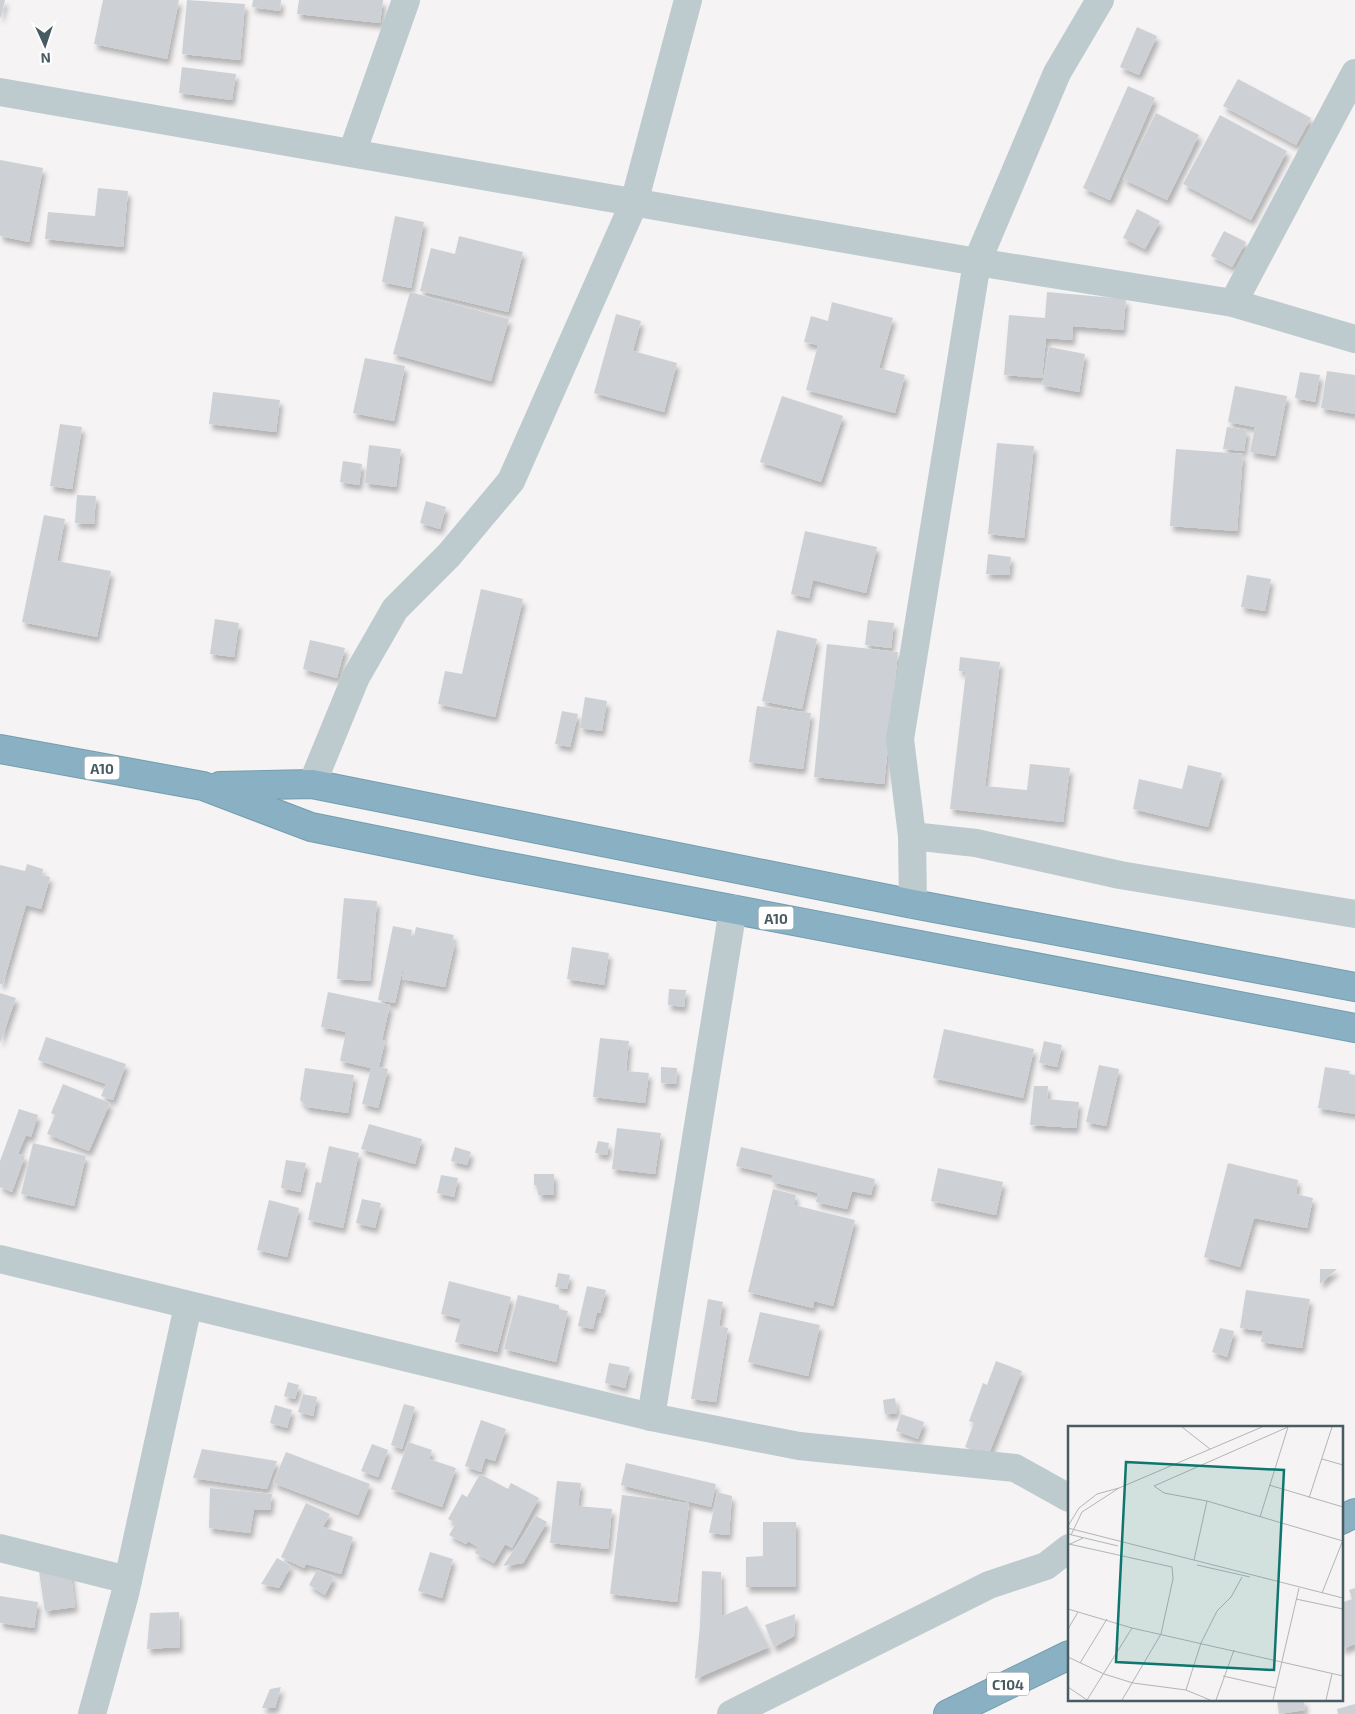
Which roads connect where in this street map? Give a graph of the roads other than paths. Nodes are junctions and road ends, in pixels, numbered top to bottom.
1 (406, 0) edge
2 (688, 0) edge
3 (1100, 0) edge
4 (1355, 73) edge
5 (0, 92) edge
6 (352, 154) junction
7 (634, 203) junction
8 (977, 262) junction
9 (1233, 303) junction
10 (1355, 339) edge
11 (0, 749) edge
12 (312, 784) junction
13 (203, 786) junction
14 (912, 836) junction
15 (913, 904) junction
16 (733, 909) junction
17 (1355, 914) edge
18 (1355, 987) edge
19 (1355, 1028) edge
20 (0, 1259) edge
21 (188, 1306) junction
22 (651, 1417) junction
23 (1068, 1497) edge
24 (1355, 1514) edge
25 (1342, 1520) edge
26 (0, 1548) edge
27 (1068, 1549) edge
28 (128, 1580) junction
29 (1068, 1654) edge
30 (92, 1714) edge
31 (732, 1714) edge
32 (948, 1714) edge

1 - 6 street
2 - 7 street
3 - 8 street
4 - 9 street
5 - 6 street
6 - 7 street
7 - 8 street
7 - 12 street
8 - 9 street
8 - 14 street
9 - 10 street
11 - 13 highway, A10
12 - 13 highway, A10
12 - 15 highway, A10
13 - 16 highway, A10
14 - 15 street
14 - 17 street
15 - 18 highway, A10
16 - 19 highway, A10
16 - 22 street
20 - 21 street
21 - 22 street
21 - 28 street
22 - 23 street
24 - 25 highway
26 - 28 street
27 - 31 street
28 - 30 street
29 - 32 highway, C104

